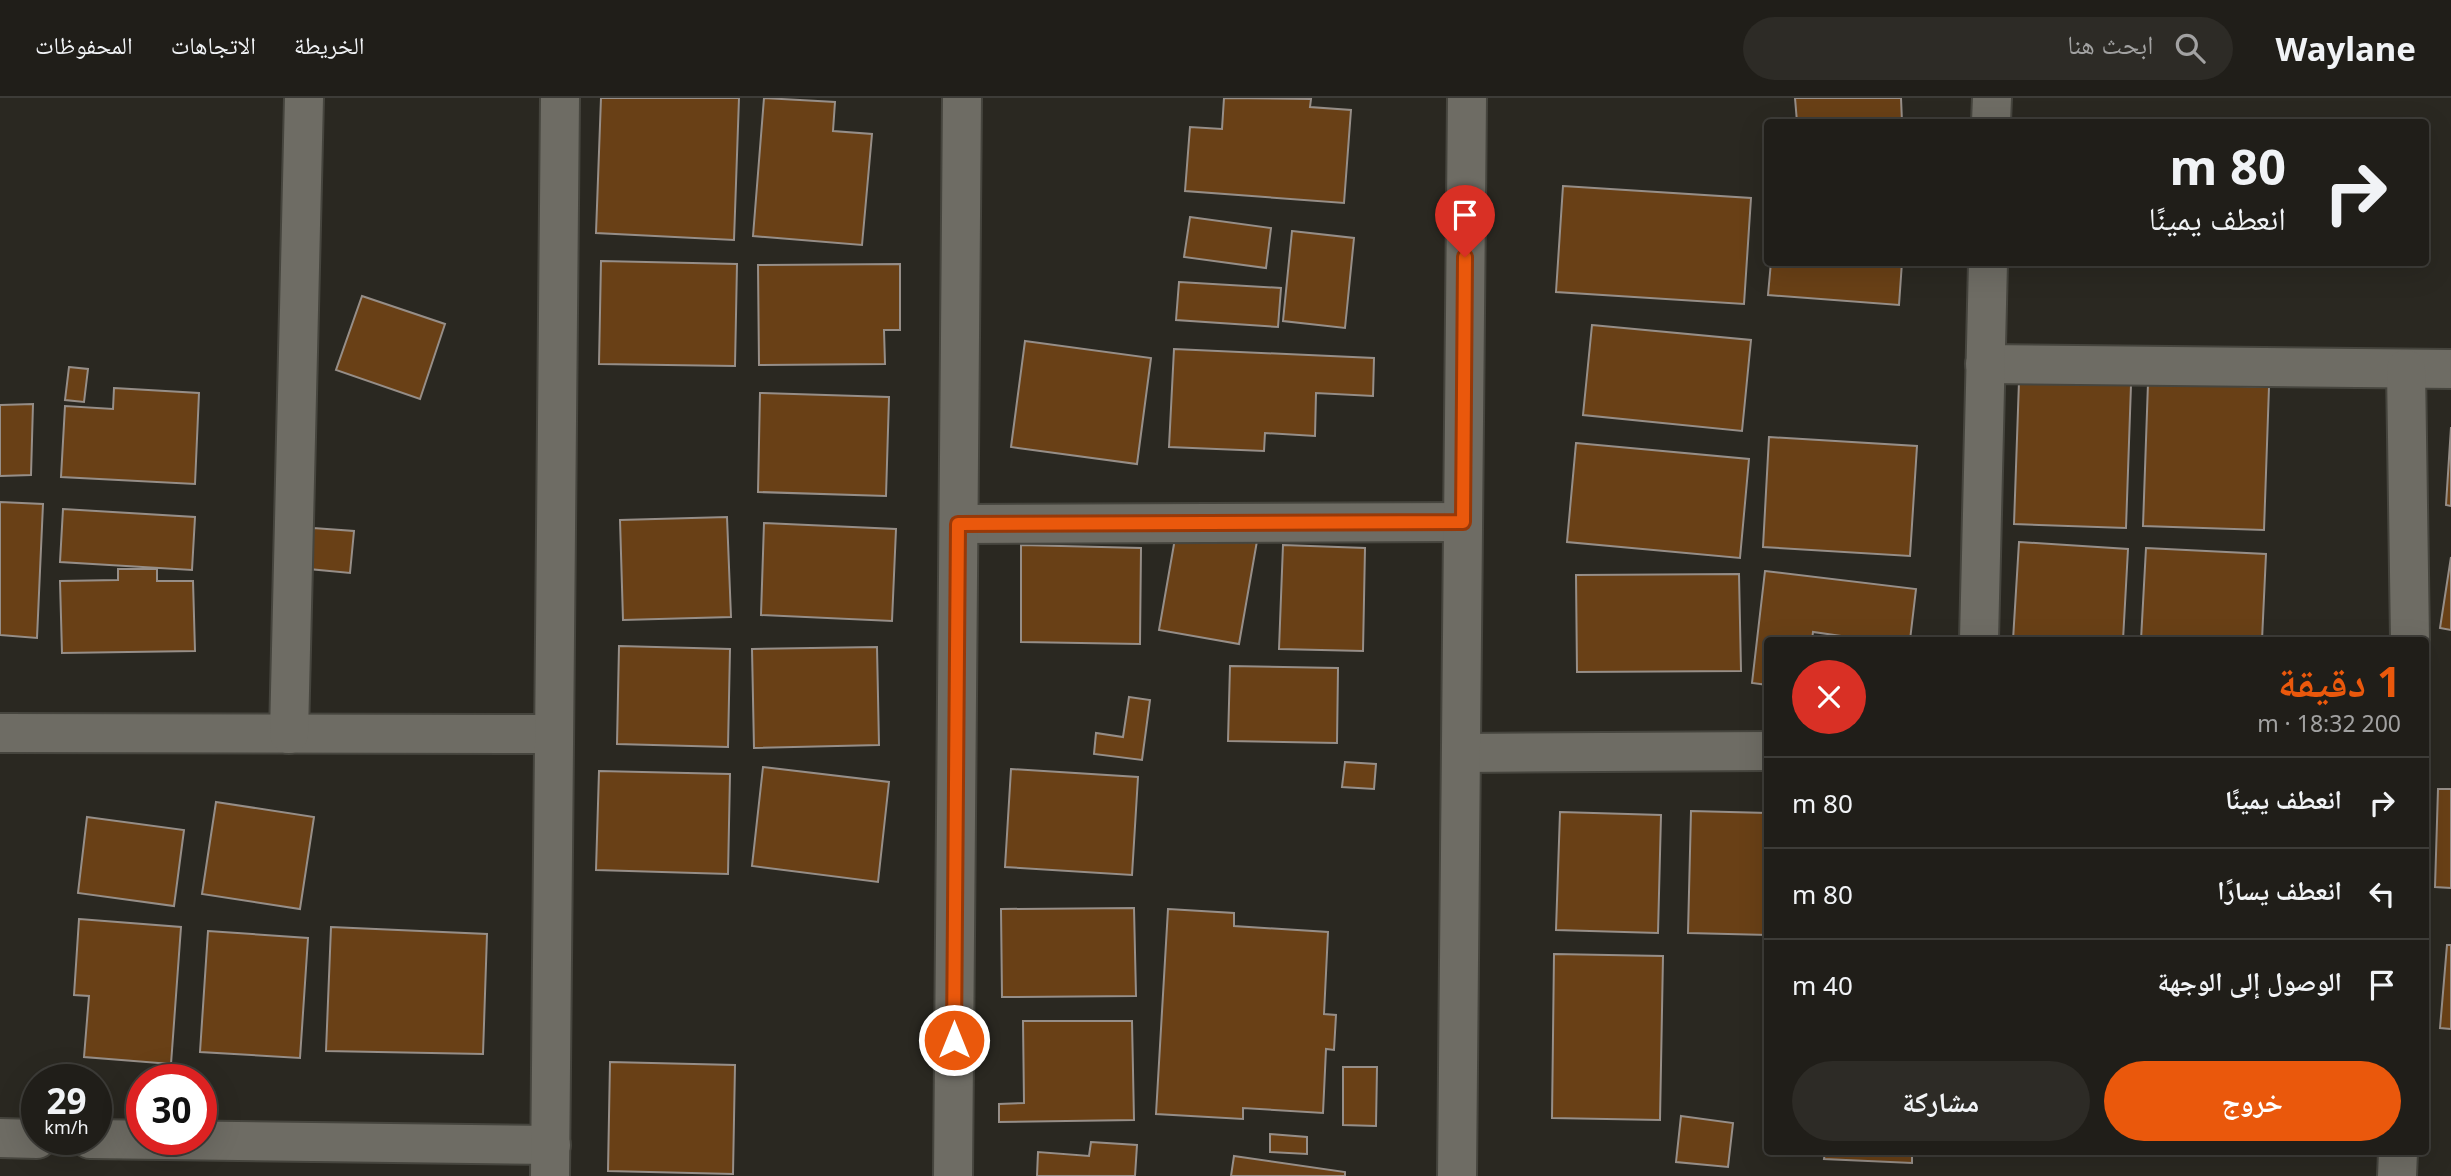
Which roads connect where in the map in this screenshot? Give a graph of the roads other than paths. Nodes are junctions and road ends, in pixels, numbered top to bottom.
1 (304, 98) edge
2 (559, 98) edge
3 (962, 98) edge
4 (1467, 98) edge
5 (1992, 98) edge
6 (1992, 119) edge
7 (1988, 266) edge
8 (1985, 364) junction
9 (2406, 369) junction
10 (2451, 369) edge
11 (1463, 522) junction
12 (958, 524) junction
13 (1979, 637) edge
14 (2410, 637) edge
15 (0, 733) edge
16 (289, 734) junction
17 (554, 734) junction
18 (1764, 751) edge
19 (1461, 753) junction
20 (0, 1138) edge
21 (21, 1139) edge
22 (112, 1140) edge
23 (2398, 1155) edge
24 (550, 1161) edge
25 (953, 1176) edge
26 (1457, 1176) edge
27 (2397, 1176) edge

1 - 16 street
2 - 17 street
3 - 12 street
4 - 11 street
5 - 6 street
7 - 8 street
8 - 9 street
8 - 13 street
9 - 10 street
9 - 14 street
11 - 12 street
11 - 19 street
12 - 25 street
15 - 16 street
16 - 17 street
17 - 24 street
18 - 19 street
19 - 26 street
20 - 21 street
22 - 24 street
23 - 27 street

